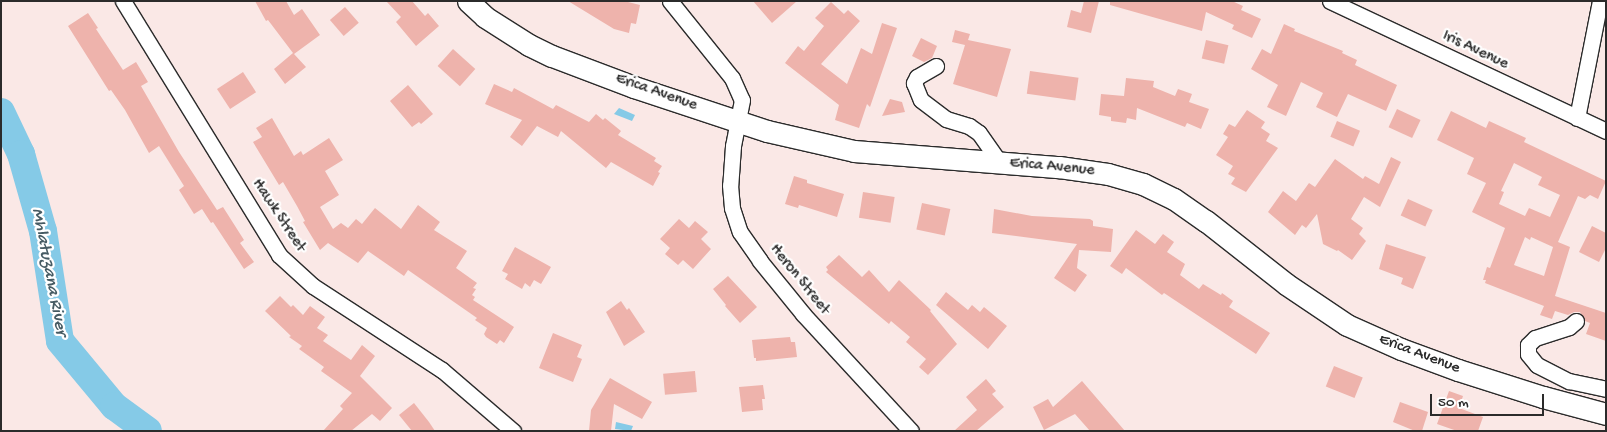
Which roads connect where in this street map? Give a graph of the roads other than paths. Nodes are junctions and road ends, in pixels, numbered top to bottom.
1 (123, 1) edge
2 (468, 1) edge
3 (670, 1) edge
4 (1330, 1) edge
5 (1600, 1) edge
6 (936, 66) dead end
7 (1577, 118) junction
8 (738, 120) junction
9 (1606, 131) edge
10 (1000, 163) junction
11 (1576, 321) dead end
12 (1606, 389) edge
13 (1606, 414) edge
14 (909, 430) edge
15 (513, 431) edge

1 - 15 street, Hawk Street
2 - 8 street, Erica Avenue
3 - 8 street, Heron Street
4 - 7 street, Iris Avenue
5 - 7 street
6 - 10 street
7 - 9 street, Iris Avenue
8 - 10 street, Erica Avenue
8 - 14 street, Heron Street
10 - 13 street, Erica Avenue
11 - 12 street

